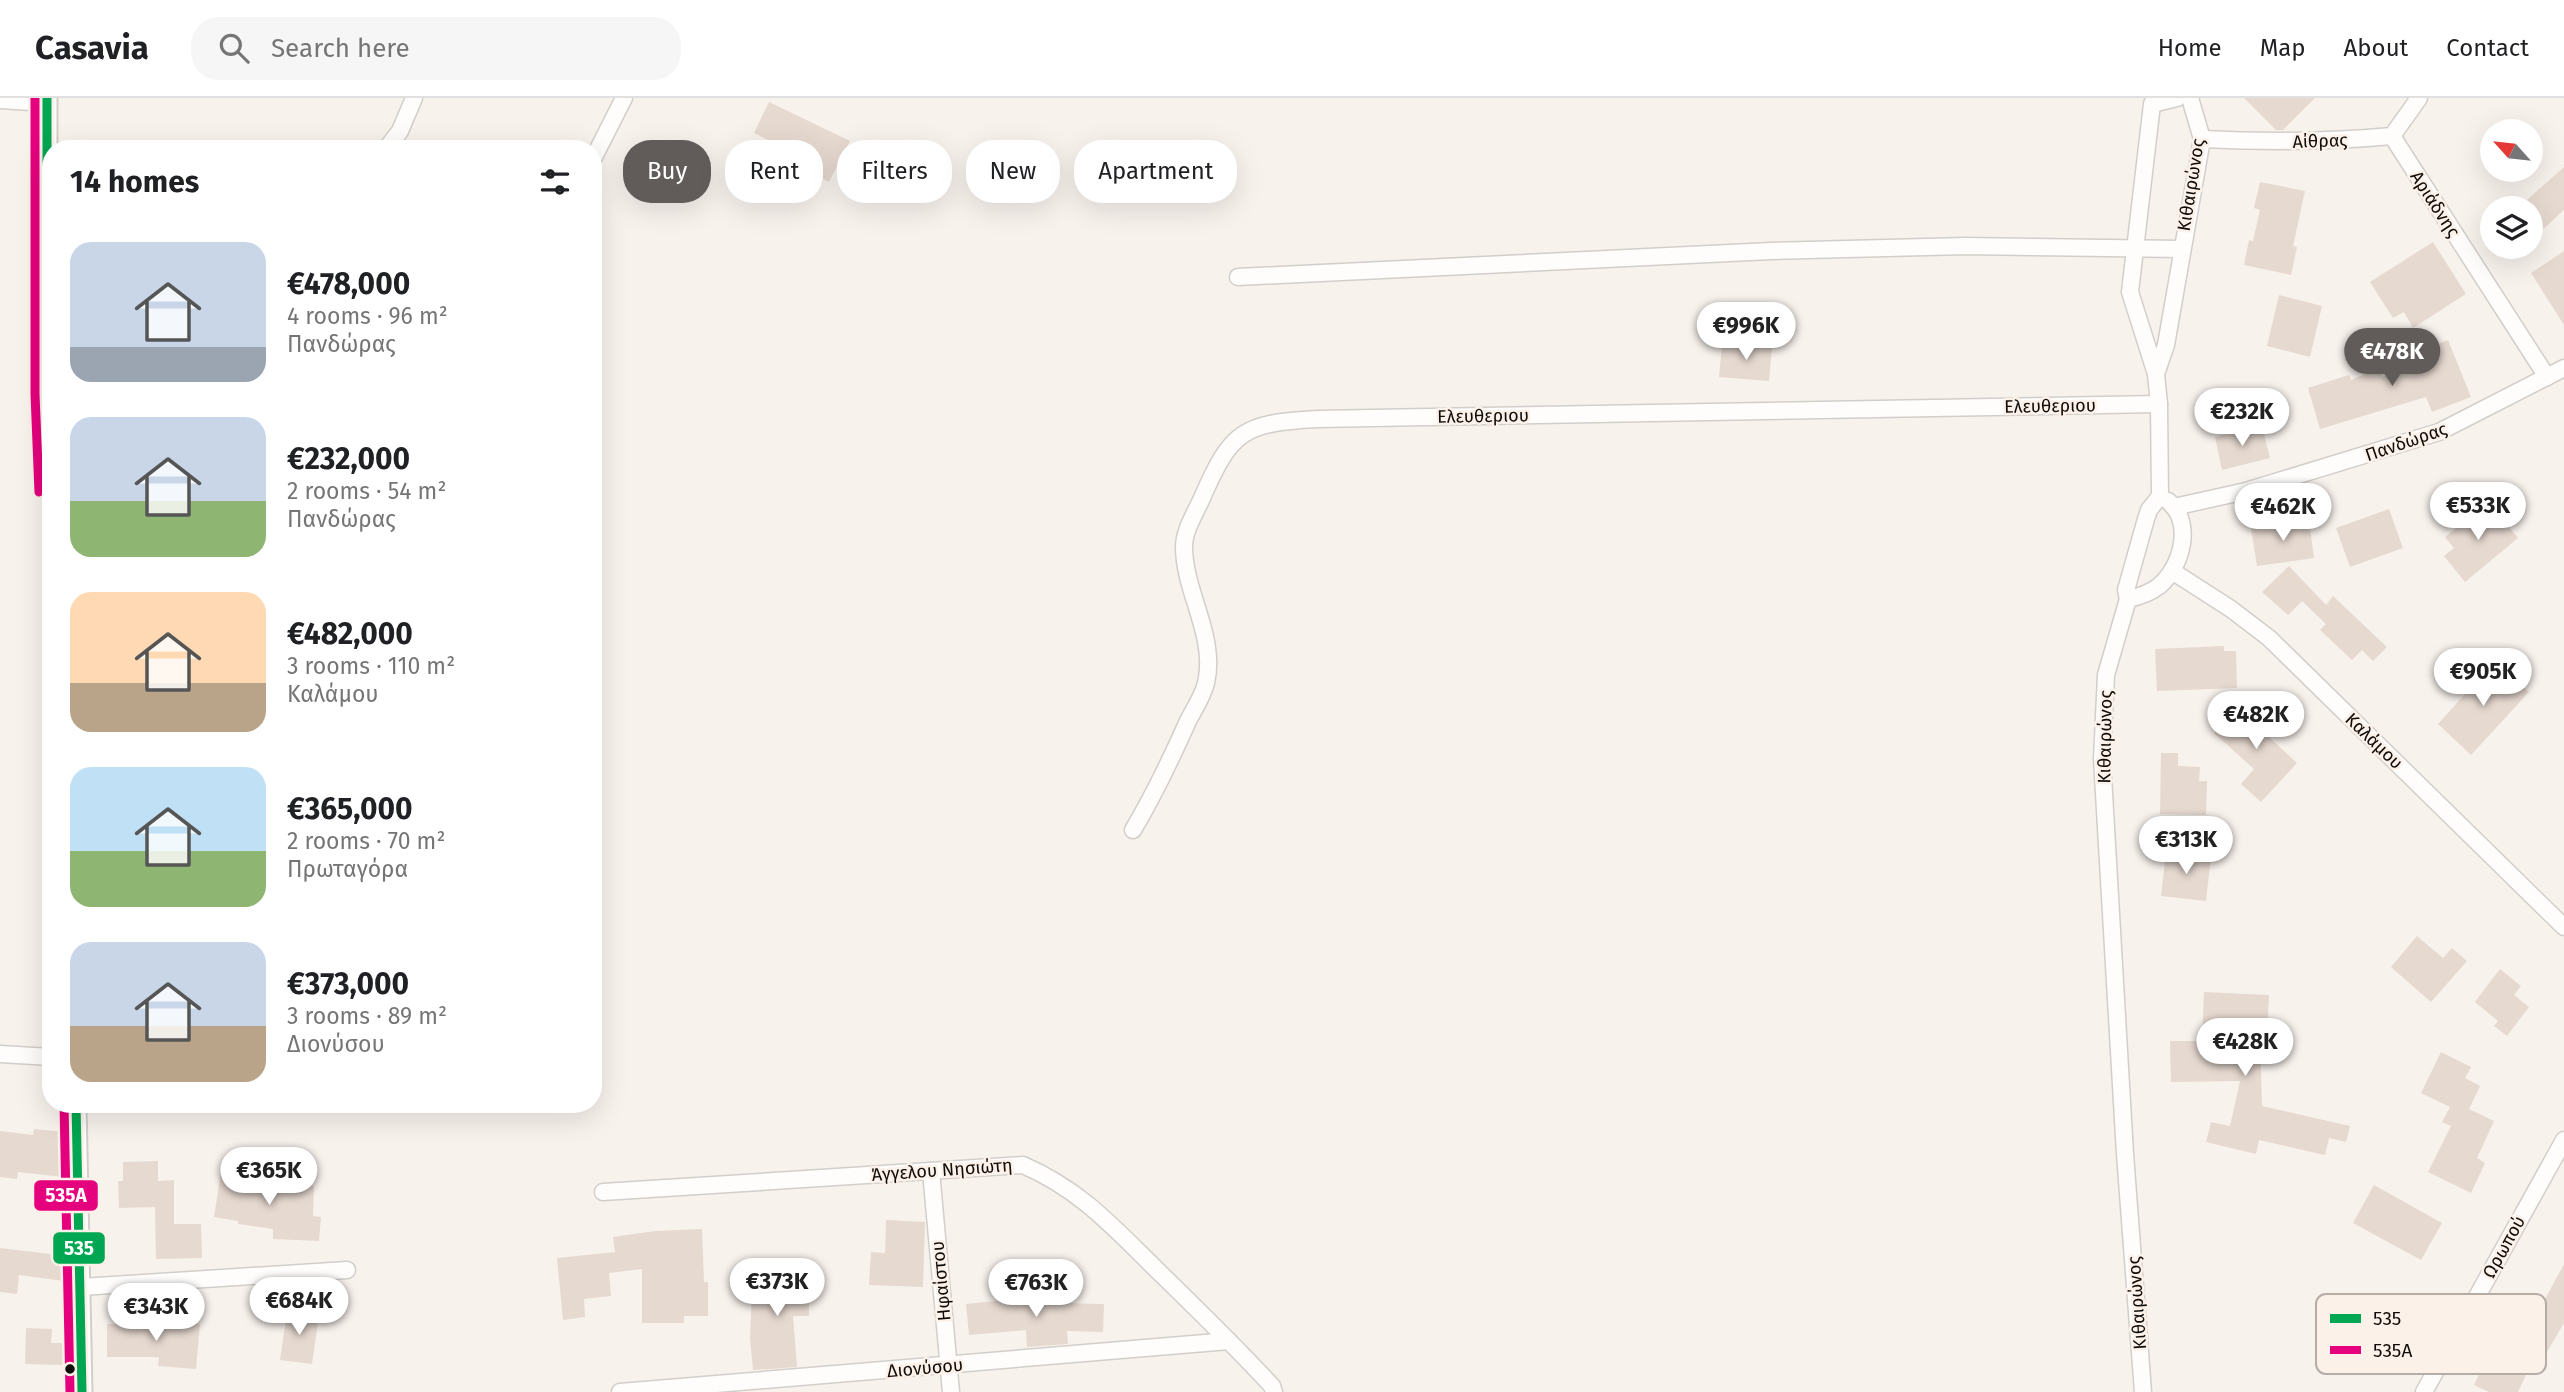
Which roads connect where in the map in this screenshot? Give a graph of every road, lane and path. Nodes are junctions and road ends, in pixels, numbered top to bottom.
1 (414, 98) edge
2 (624, 98) edge
3 (2177, 98) edge
4 (2190, 98) edge
5 (2419, 98) edge
6 (0, 100) edge
7 (37, 100) edge
8 (2392, 136) junction
9 (2202, 139) junction
10 (393, 140) edge
11 (602, 141) edge
12 (42, 247) edge
13 (2134, 249) junction
14 (2181, 249) junction
15 (1238, 278) dead end
16 (2564, 369) edge
17 (2157, 374) junction
18 (2547, 377) junction
19 (2159, 404) junction
20 (2160, 496) junction
21 (2175, 506) junction
22 (2172, 571) junction
23 (2128, 598) junction
24 (1133, 830) dead end
25 (2564, 927) edge
26 (0, 1054) edge
27 (42, 1056) edge
28 (76, 1113) edge
29 (2564, 1140) edge
30 (931, 1171) junction
31 (603, 1192) dead end
32 (347, 1270) dead end
33 (82, 1287) junction
34 (2478, 1294) edge
35 (1230, 1341) junction
36 (949, 1366) junction
37 (2434, 1374) edge
38 (82, 1392) edge
39 (620, 1392) edge
40 (951, 1392) edge
41 (1274, 1392) edge
42 (2143, 1392) edge
43 (2424, 1392) edge

1 - 10 street
2 - 11 street
3 - 13 street
4 - 9 street, Κιθαιρώνος
5 - 8 street
6 - 7 street
7 - 12 street
8 - 9 street, Αίθρας
8 - 18 street, Αριάδνης
9 - 14 street, Κιθαιρώνος
13 - 14 street
13 - 15 street
13 - 17 street
14 - 17 street, Κιθαιρώνος
16 - 18 street, Πανδώρας
17 - 19 street, Κιθαιρώνος
18 - 21 street, Πανδώρας
19 - 20 street, Κιθαιρώνος
19 - 24 street, Ελευθεριου
20 - 21 street
20 - 23 street, Κιθαιρώνος
21 - 22 street
22 - 23 street
22 - 25 street, Καλάμου
23 - 42 street, Κιθαιρώνος
26 - 27 street
28 - 33 street
29 - 34 street, Ωρωπού
30 - 31 street, Άγγελου Νησιώτη
30 - 35 street, Άγγελου Νησιώτη
30 - 36 street, Ηφαίστου
32 - 33 street
33 - 38 street
35 - 36 street, Διονύσου
35 - 41 street, Άγγελου Νησιώτη
36 - 39 street, Διονύσου
36 - 40 street, Ηφαίστου
37 - 43 street, Ωρωπού

